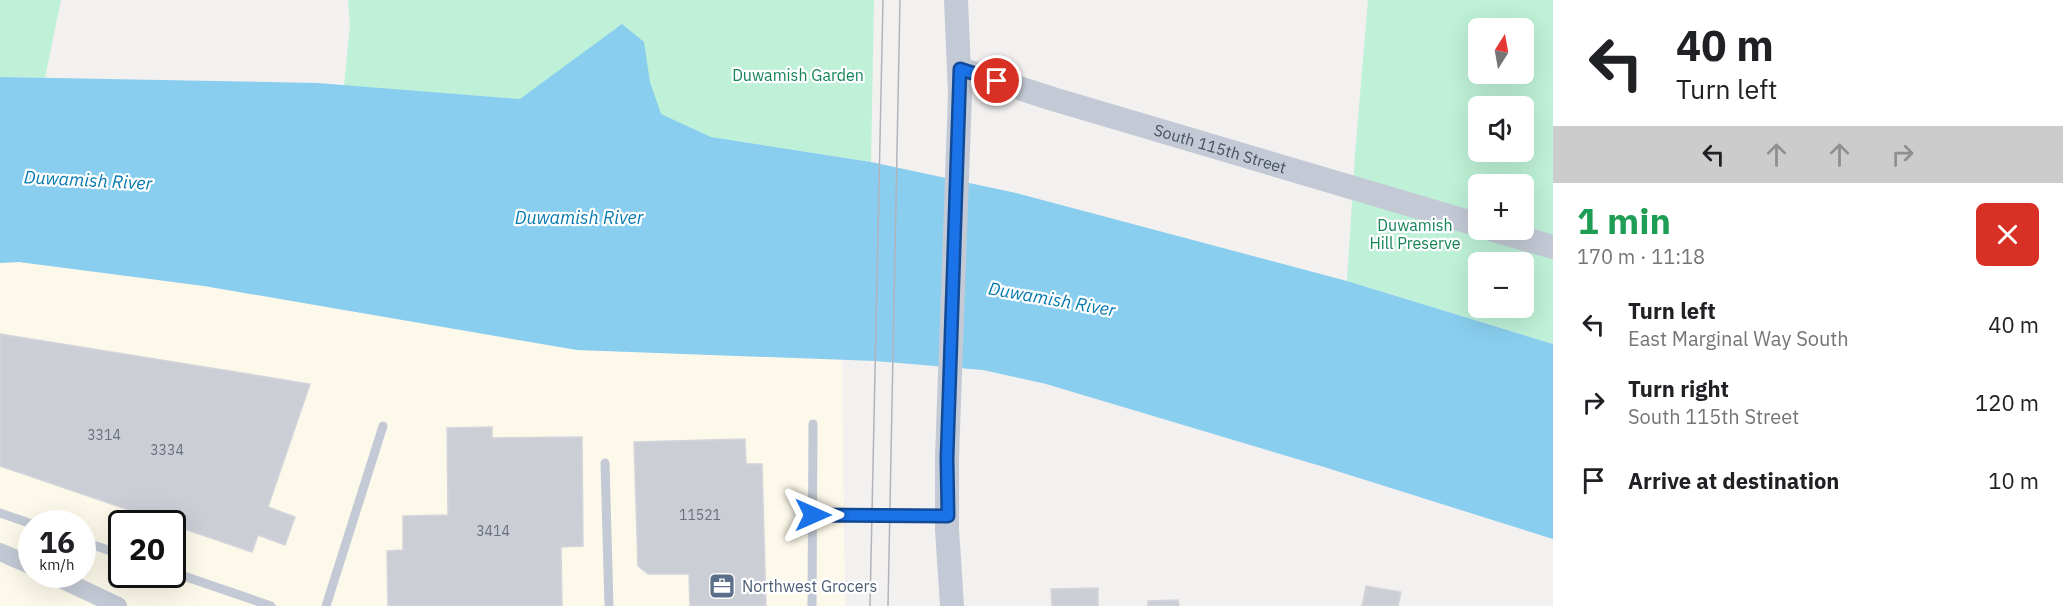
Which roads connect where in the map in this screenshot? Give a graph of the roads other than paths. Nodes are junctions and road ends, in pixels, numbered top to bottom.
1 (956, 0) edge
2 (960, 69) junction
3 (1468, 222) edge
4 (1528, 240) edge
5 (1553, 247) edge
6 (813, 424) dead end
7 (383, 426) dead end
8 (605, 463) dead end
9 (0, 513) edge
10 (813, 515) junction
11 (948, 516) junction
12 (18, 519) edge
13 (0, 552) edge
14 (18, 560) edge
15 (186, 577) edge
16 (80, 588) edge
17 (118, 606) edge
18 (271, 606) edge
19 (326, 606) edge
20 (609, 606) edge
21 (812, 606) edge
22 (952, 606) edge

1 - 2 street
2 - 3 street, South 115th Street
2 - 11 street
4 - 5 street
6 - 10 lane
7 - 19 lane
8 - 20 lane
9 - 12 lane
10 - 11 lane
10 - 21 lane
11 - 22 street
13 - 14 street
15 - 18 lane
16 - 17 street

